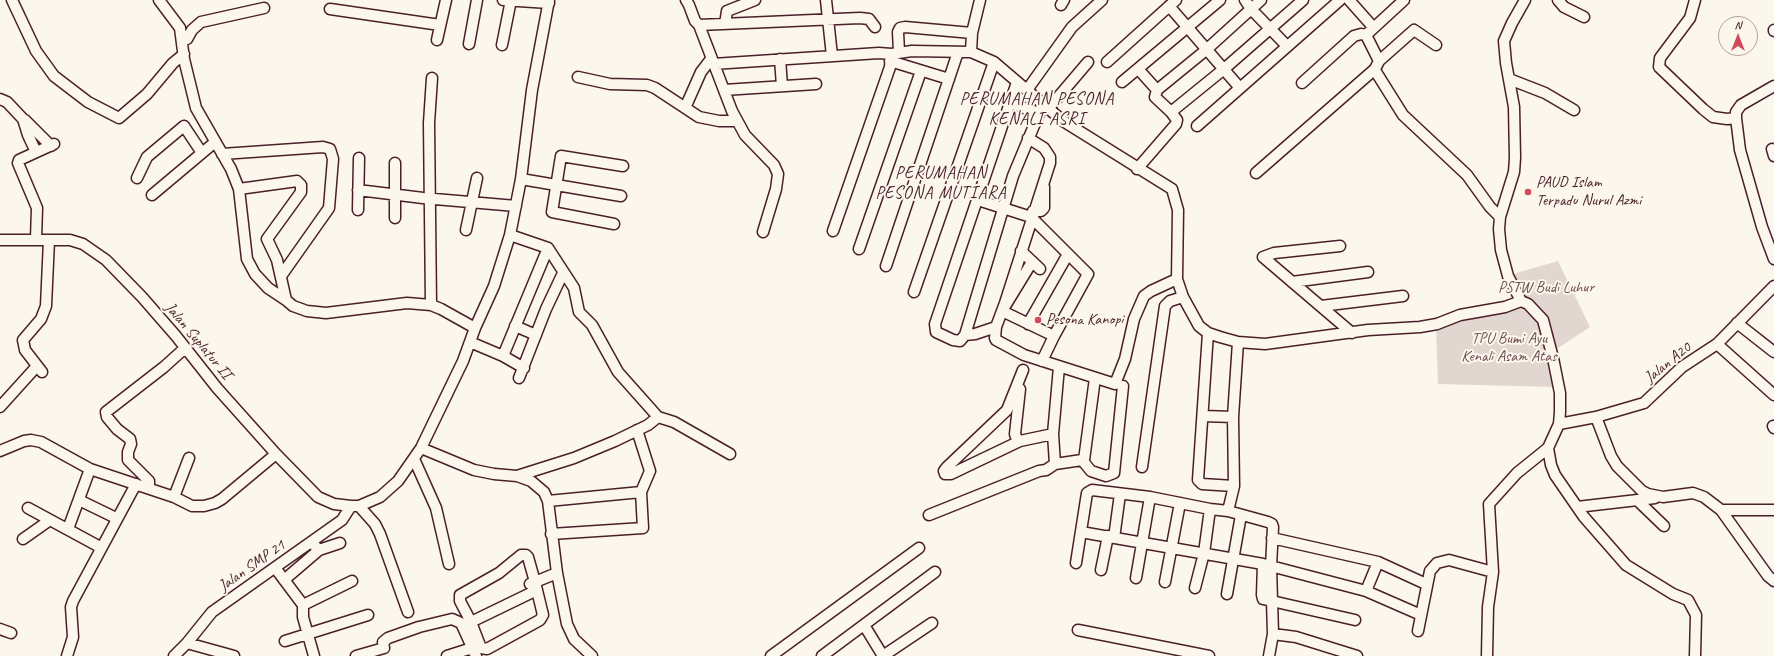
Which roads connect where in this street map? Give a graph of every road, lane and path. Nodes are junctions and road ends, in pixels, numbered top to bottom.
1 (12, 0) edge
2 (159, 0) edge
3 (446, 0) edge
4 (478, 0) edge
5 (509, 0) edge
6 (686, 0) edge
7 (755, 0) edge
8 (826, 0) edge
9 (980, 0) edge
10 (1102, 0) edge
11 (1220, 0) edge
12 (1245, 0) edge
13 (1261, 0) edge
14 (1303, 0) edge
15 (1340, 0) edge
16 (1348, 0) edge
17 (1404, 0) edge
18 (1525, 0) edge
19 (1558, 0) edge
20 (1695, 0) edge
21 (549, 1) edge
22 (1173, 3) edge
23 (264, 8) dead end
24 (330, 9) dead end
25 (1251, 9) junction
26 (1584, 17) dead end
27 (828, 20) junction
28 (725, 24) junction
29 (440, 25) junction
30 (699, 25) junction
31 (1373, 27) junction
32 (875, 28) dead end
33 (1188, 29) junction
34 (1270, 30) junction
35 (972, 33) junction
36 (1366, 36) junction
37 (182, 40) junction
38 (437, 40) dead end
39 (469, 44) dead end
40 (502, 45) dead end
41 (1436, 45) dead end
42 (1287, 46) junction
43 (1206, 50) junction
44 (958, 52) junction
45 (971, 52) junction
46 (184, 54) junction
47 (832, 56) junction
48 (893, 56) junction
49 (780, 59) junction
50 (712, 61) junction
51 (994, 62) junction
52 (1088, 62) dead end
53 (1107, 62) dead end
54 (1377, 65) junction
55 (1224, 69) junction
56 (1138, 70) junction
57 (921, 71) junction
58 (578, 77) dead end
59 (432, 78) dead end
60 (948, 79) junction
61 (1509, 79) junction
62 (1018, 82) junction
63 (1122, 82) dead end
64 (1302, 83) dead end
65 (816, 84) dead end
66 (782, 86) junction
67 (1774, 86) edge
68 (1240, 88) junction
69 (724, 90) junction
70 (1027, 90) junction
71 (1157, 90) junction
72 (0, 99) edge
73 (1010, 103) junction
74 (685, 108) junction
75 (1043, 109) junction
76 (1574, 110) dead end
77 (1171, 112) junction
78 (1736, 118) junction
79 (23, 119) junction
80 (737, 121) junction
81 (1197, 126) dead end
82 (1028, 138) junction
83 (214, 143) junction
84 (36, 152) junction
85 (202, 153) junction
86 (222, 154) junction
87 (359, 158) dead end
88 (395, 163) dead end
89 (623, 166) dead end
90 (1137, 168) junction
91 (1256, 173) dead end
92 (137, 178) dead end
93 (477, 178) dead end
94 (521, 179) junction
95 (557, 185) junction
96 (358, 188) junction
97 (239, 189) junction
98 (395, 192) junction
99 (152, 195) dead end
100 (621, 196) dead end
101 (430, 198) junction
102 (978, 200) junction
103 (473, 202) junction
104 (516, 206) junction
105 (1004, 207) junction
106 (358, 210) dead end
107 (1032, 214) junction
108 (1500, 217) junction
109 (395, 218) dead end
110 (614, 224) dead end
111 (466, 230) dead end
112 (833, 231) dead end
113 (764, 232) dead end
114 (510, 235) junction
115 (0, 240) edge
116 (36, 240) junction
117 (49, 240) junction
118 (1340, 246) dead end
119 (548, 248) junction
120 (859, 249) dead end
121 (1021, 251) junction
122 (1068, 254) junction
123 (1774, 259) edge
124 (886, 266) dead end
125 (1368, 272) dead end
126 (563, 273) junction
127 (281, 276) junction
128 (1178, 279) junction
129 (1292, 282) junction
130 (1774, 286) edge
131 (914, 292) dead end
132 (1403, 296) dead end
133 (1183, 297) junction
134 (286, 300) junction
135 (1521, 301) junction
136 (431, 305) junction
137 (1321, 306) junction
138 (1002, 312) junction
139 (1737, 323) junction
140 (1028, 324) junction
141 (515, 326) junction
142 (996, 326) junction
143 (475, 328) junction
144 (1352, 332) junction
145 (1208, 333) junction
146 (536, 335) junction
147 (965, 335) junction
148 (1054, 336) junction
149 (470, 342) junction
150 (1238, 342) junction
151 (1716, 344) junction
152 (185, 348) junction
153 (1774, 352) edge
154 (1024, 355) junction
155 (503, 356) junction
156 (1042, 362) junction
157 (1059, 367) junction
158 (524, 368) junction
159 (1023, 370) junction
160 (519, 378) dead end
161 (1095, 378) junction
162 (1119, 385) junction
163 (1774, 395) edge
164 (0, 407) edge
165 (1203, 416) junction
166 (658, 417) junction
167 (1233, 417) junction
168 (1596, 417) junction
169 (1559, 424) junction
170 (637, 430) junction
171 (1053, 434) junction
172 (1020, 441) junction
173 (421, 448) junction
174 (1548, 448) junction
175 (0, 451) edge
176 (276, 454) junction
177 (730, 454) dead end
178 (189, 458) dead end
179 (414, 459) junction
180 (1084, 460) junction
181 (1055, 464) junction
182 (1142, 467) dead end
183 (90, 469) junction
184 (517, 476) junction
185 (136, 484) junction
186 (1234, 486) junction
187 (149, 488) junction
188 (641, 492) junction
189 (1120, 494) junction
190 (174, 497) junction
191 (1150, 497) junction
192 (1663, 497) junction
193 (78, 500) junction
194 (1637, 500) junction
195 (548, 501) junction
196 (1180, 503) junction
197 (355, 506) junction
198 (1577, 507) junction
199 (28, 508) dead end
200 (1210, 509) junction
201 (1721, 510) junction
202 (1774, 510) edge
203 (1228, 511) junction
204 (929, 515) dead end
205 (1242, 515) junction
206 (116, 518) junction
207 (50, 520) junction
208 (1664, 526) dead end
209 (68, 529) junction
210 (1081, 532) junction
211 (551, 534) junction
212 (1111, 537) junction
213 (1272, 538) junction
214 (23, 539) dead end
215 (1143, 542) junction
216 (340, 543) dead end
217 (316, 546) junction
218 (100, 547) junction
219 (1172, 547) junction
220 (919, 548) dead end
221 (1204, 553) junction
222 (1234, 559) junction
223 (1378, 562) junction
224 (1076, 563) dead end
225 (449, 564) dead end
226 (1267, 566) junction
227 (276, 569) junction
228 (1101, 570) dead end
229 (935, 572) dead end
230 (1493, 572) junction
231 (557, 573) junction
232 (1136, 578) dead end
233 (284, 580) junction
234 (352, 581) dead end
235 (1774, 581) edge
236 (1165, 582) dead end
237 (1426, 584) junction
238 (536, 586) junction
239 (1195, 588) dead end
240 (1366, 591) junction
241 (1227, 594) dead end
242 (1272, 602) junction
243 (302, 605) junction
244 (408, 612) dead end
245 (368, 615) dead end
246 (1421, 615) junction
247 (1355, 620) dead end
248 (471, 622) junction
249 (932, 623) dead end
250 (864, 625) junction
251 (0, 629) edge
252 (1078, 630) dead end
253 (1418, 631) dead end
254 (11, 633) dead end
255 (308, 634) junction
256 (1273, 634) junction
257 (285, 641) dead end
258 (187, 643) junction
259 (385, 652) edge
260 (474, 652) edge
261 (67, 656) edge
262 (174, 656) edge
263 (233, 656) edge
264 (314, 656) edge
265 (356, 656) edge
266 (447, 656) edge
267 (592, 656) edge
268 (771, 656) edge
269 (822, 656) edge
270 (1209, 656) edge
271 (1269, 656) edge
272 (1357, 656) edge
273 (1487, 656) edge
274 (1695, 656) edge

1 - 46 street
2 - 37 street
3 - 29 street
4 - 39 street
5 - 21 street
5 - 40 street
6 - 30 street
7 - 28 street
8 - 27 street
9 - 35 street
10 - 70 street
11 - 33 street
12 - 25 street
13 - 25 street
14 - 34 street
15 - 42 street
16 - 31 street
17 - 31 street
18 - 61 street
19 - 26 street
20 - 78 street
21 - 94 street
22 - 33 street
22 - 53 street
23 - 37 street
24 - 29 street
25 - 34 street
25 - 43 street
27 - 28 street
27 - 32 street
27 - 47 street
28 - 30 street
29 - 38 street
30 - 50 street
31 - 36 street
33 - 43 street
33 - 56 street
34 - 42 street
34 - 55 street
35 - 45 street
35 - 48 street
36 - 54 street
36 - 64 street
37 - 46 street
41 - 54 street
42 - 68 street
43 - 55 street
43 - 71 street
44 - 45 street
44 - 48 street
44 - 60 street
45 - 51 street
46 - 83 street
47 - 48 street
47 - 49 street
48 - 57 street
48 - 112 street
49 - 50 street
49 - 66 street
50 - 69 street
50 - 74 street
51 - 62 street
51 - 131 street
52 - 75 street
54 - 91 street
54 - 108 street
55 - 68 street
55 - 77 street
56 - 63 street
56 - 71 street
57 - 60 street
57 - 120 street
58 - 74 street
59 - 101 street
60 - 124 street
61 - 76 street
61 - 108 street
62 - 70 street
62 - 73 street
65 - 66 street
66 - 69 street
67 - 78 street
68 - 81 street
69 - 80 street
70 - 75 street
71 - 77 street
72 - 79 street
73 - 75 street
73 - 102 street
74 - 80 street
75 - 82 street
75 - 90 street
77 - 90 street
78 - 123 street
79 - 84 street
79 - 84 street
80 - 113 street
82 - 105 street
82 - 107 street
83 - 85 street
83 - 86 street
84 - 116 street
85 - 92 street
85 - 99 street
86 - 97 street
86 - 127 street
87 - 96 street
88 - 98 street
89 - 95 street
90 - 128 street
93 - 103 street
94 - 95 street
94 - 104 street
95 - 100 street
95 - 110 street
96 - 98 street
96 - 106 street
97 - 127 street
97 - 134 street
98 - 101 street
98 - 109 street
101 - 103 street
101 - 136 street
102 - 105 street
102 - 147 street
103 - 104 street
103 - 111 street
104 - 114 street
105 - 107 street
105 - 147 street
107 - 121 street
107 - 122 street
108 - 135 street
114 - 119 street
114 - 143 street
115 - 116 street, Jalan Suplatur II
116 - 117 street, Jalan Suplatur II
117 - 152 street, Jalan Suplatur II
117 - 164 street
118 - 129 street
119 - 126 street
119 - 141 street
121 - 138 street
121 - 138 street
122 - 140 street
122 - 148 street
125 - 129 street
126 - 146 street
126 - 166 street
127 - 134 street
128 - 133 street
128 - 162 street
129 - 137 street
130 - 139 street, Jalan A20
132 - 137 street
133 - 145 street
133 - 182 street
134 - 136 street
135 - 144 street
135 - 169 street
136 - 143 street
137 - 144 street
138 - 140 street
138 - 142 street
139 - 151 street, Jalan A20
139 - 153 street
140 - 148 street
141 - 146 street
141 - 155 street
142 - 147 street
142 - 154 street
143 - 149 street
144 - 150 street
145 - 150 street
145 - 165 street
146 - 158 street
148 - 156 street
149 - 155 street
149 - 173 street
150 - 167 street
151 - 163 street
151 - 168 street, Jalan A20
152 - 176 street, Jalan Suplatur II
152 - 187 street
154 - 156 street
154 - 159 street
155 - 158 street
156 - 157 street
157 - 161 street
157 - 171 street
158 - 160 street
159 - 172 street
159 - 172 street
161 - 162 street
161 - 180 street
162 - 180 street
165 - 167 street
165 - 186 street
166 - 170 street
166 - 177 street
167 - 186 street
168 - 169 street, Jalan A20
168 - 192 street
169 - 174 street
170 - 184 street
170 - 188 street
171 - 172 street
171 - 181 street
173 - 179 street
173 - 184 street
174 - 198 street
174 - 230 street
175 - 183 street
176 - 190 street
176 - 197 street, Jalan Suplatur II
178 - 190 street
179 - 197 street
179 - 225 street
180 - 181 street
181 - 204 street
183 - 185 street
183 - 193 street
184 - 195 street
185 - 187 street
185 - 206 street
186 - 203 street
187 - 190 street
188 - 195 street
188 - 211 street
189 - 191 street
189 - 210 street
189 - 212 street
191 - 196 street
191 - 215 street
192 - 194 street
192 - 201 street
193 - 206 street
193 - 209 street
194 - 198 street
194 - 208 street
195 - 211 street
196 - 200 street
196 - 219 street
197 - 217 street, Jalan SMP 21
197 - 244 street
198 - 274 street
199 - 207 street
200 - 203 street
200 - 221 street
201 - 202 street
201 - 235 street
203 - 205 street
205 - 213 street
205 - 222 street
206 - 218 street
207 - 209 street
207 - 214 street
209 - 218 street
210 - 212 street
210 - 224 street
211 - 231 street
212 - 215 street
212 - 228 street
213 - 223 street
213 - 226 street
215 - 219 street
215 - 232 street
216 - 217 street
217 - 227 street, Jalan SMP 21
217 - 233 street
218 - 261 street
219 - 221 street
219 - 236 street
220 - 268 street
221 - 222 street
221 - 239 street
222 - 226 street
222 - 241 street
223 - 237 street
223 - 240 street
226 - 240 street
226 - 242 street
227 - 233 street
227 - 258 street, Jalan SMP 21
229 - 250 street
230 - 237 street
230 - 273 street
231 - 238 street
231 - 267 street
233 - 243 street
234 - 243 street
237 - 246 street
238 - 248 street
238 - 248 street
238 - 248 street
240 - 246 street
242 - 247 street
242 - 256 street
243 - 255 street
245 - 255 street
246 - 253 street
249 - 250 street
250 - 269 street
251 - 254 street
252 - 270 street
255 - 257 street
255 - 264 street
256 - 271 street
256 - 272 street
258 - 262 street, Jalan SMP 21
258 - 263 street
259 - 260 street
259 - 265 street
260 - 266 street

